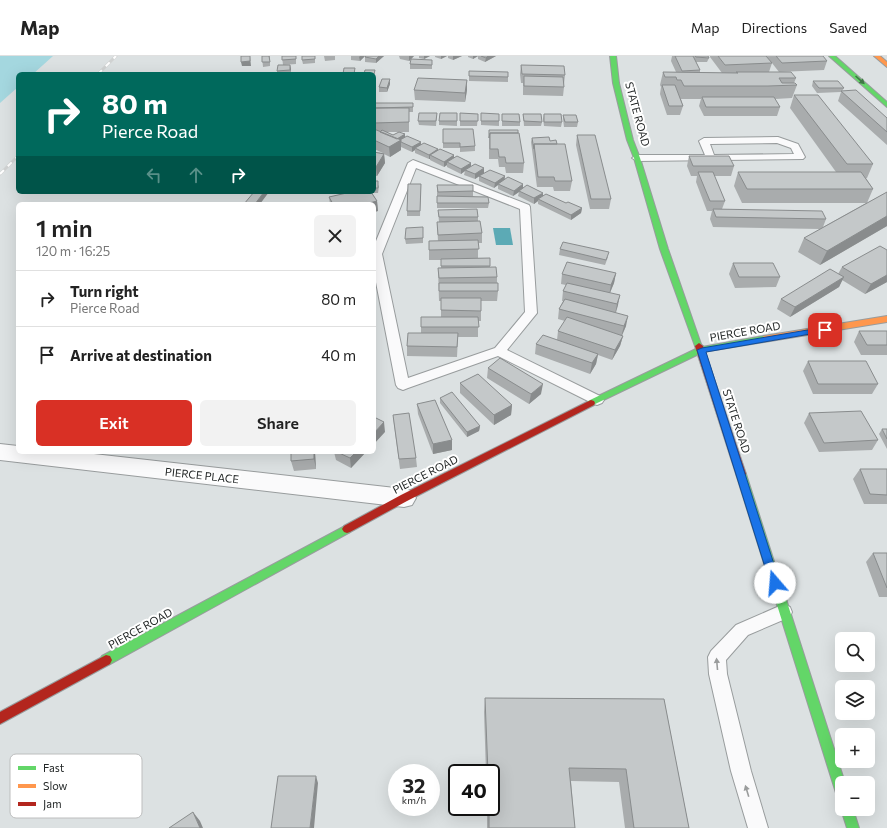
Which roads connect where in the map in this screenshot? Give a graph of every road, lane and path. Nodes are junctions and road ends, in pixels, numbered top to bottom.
1 (613, 56) edge
2 (832, 56) edge
3 (877, 56) edge
4 (887, 65) edge
5 (887, 105) edge
6 (710, 156) junction
7 (638, 158) junction
8 (887, 319) edge
9 (702, 350) junction
10 (499, 351) junction
11 (597, 400) junction
12 (0, 452) edge
13 (16, 453) edge
14 (35, 454) edge
15 (404, 498) junction
16 (784, 612) junction
17 (0, 718) edge
18 (837, 776) edge
19 (849, 816) edge
20 (758, 828) edge
21 (853, 828) edge

1 - 7 main road, STATE ROAD
2 -> 5 main road
3 - 4 main road
6 - 6 lane
6 - 7 lane
7 - 9 main road, STATE ROAD
8 - 9 main road, PIERCE ROAD
9 - 11 main road, PIERCE ROAD
9 - 16 main road, STATE ROAD
10 - 10 lane
10 - 11 lane
11 - 15 main road, PIERCE ROAD
12 - 13 street, PIERCE PLACE
14 - 15 street, PIERCE PLACE
15 - 17 main road, PIERCE ROAD
16 - 18 main road, STATE ROAD
20 -> 16 lane
19 - 21 main road

